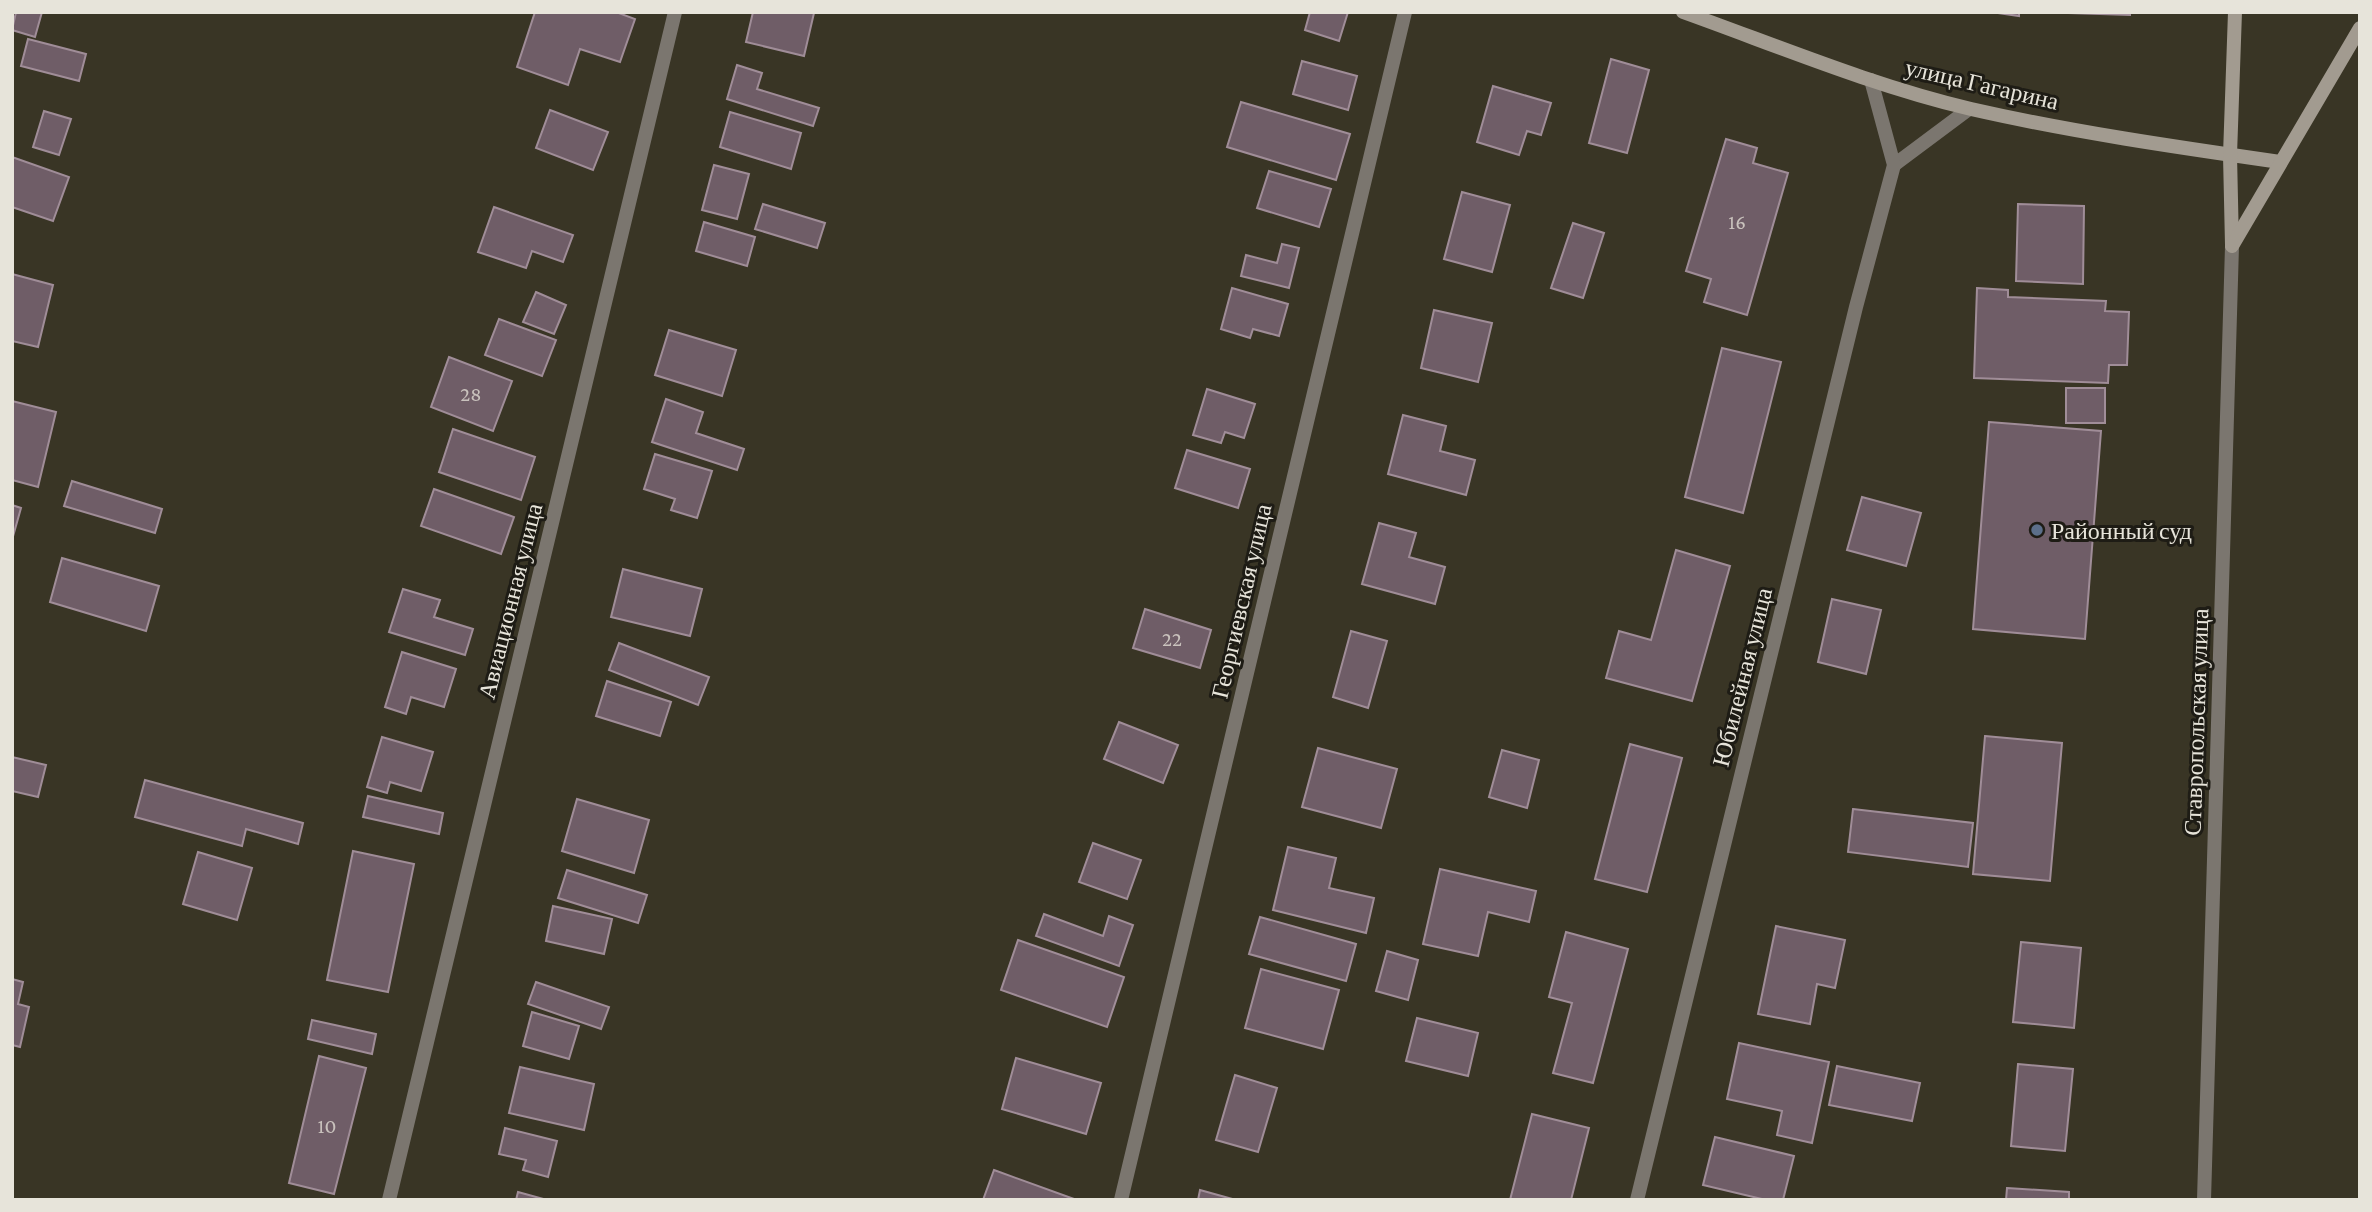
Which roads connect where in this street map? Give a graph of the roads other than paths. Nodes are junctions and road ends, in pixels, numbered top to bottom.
1 (675, 12) edge
2 (1405, 12) edge
3 (1683, 12) edge
4 (2235, 12) edge
5 (2360, 28) edge
6 (1871, 80) junction
7 (1969, 108) junction
8 (2230, 155) junction
9 (2280, 162) junction
10 (1894, 165) junction
11 (2232, 246) junction
12 (389, 1200) edge
13 (1121, 1200) edge
14 (1637, 1200) edge
15 (2204, 1200) edge

1 - 12 street, Авиационная улица
2 - 13 street, Георгиевская улица
3 - 6 main road, улица Гагарина
4 - 8 main road, Ставропольская улица
5 - 9 main road, Ставропольская улица
6 - 7 main road, улица Гагарина
6 - 10 street
7 - 8 main road, улица Гагарина
7 - 10 street
8 - 9 main road, улица Гагарина
8 - 11 main road, Ставропольская улица
9 - 11 main road, Ставропольская улица
10 - 14 street, Юбилейная улица
11 - 15 street, Ставропольская улица

